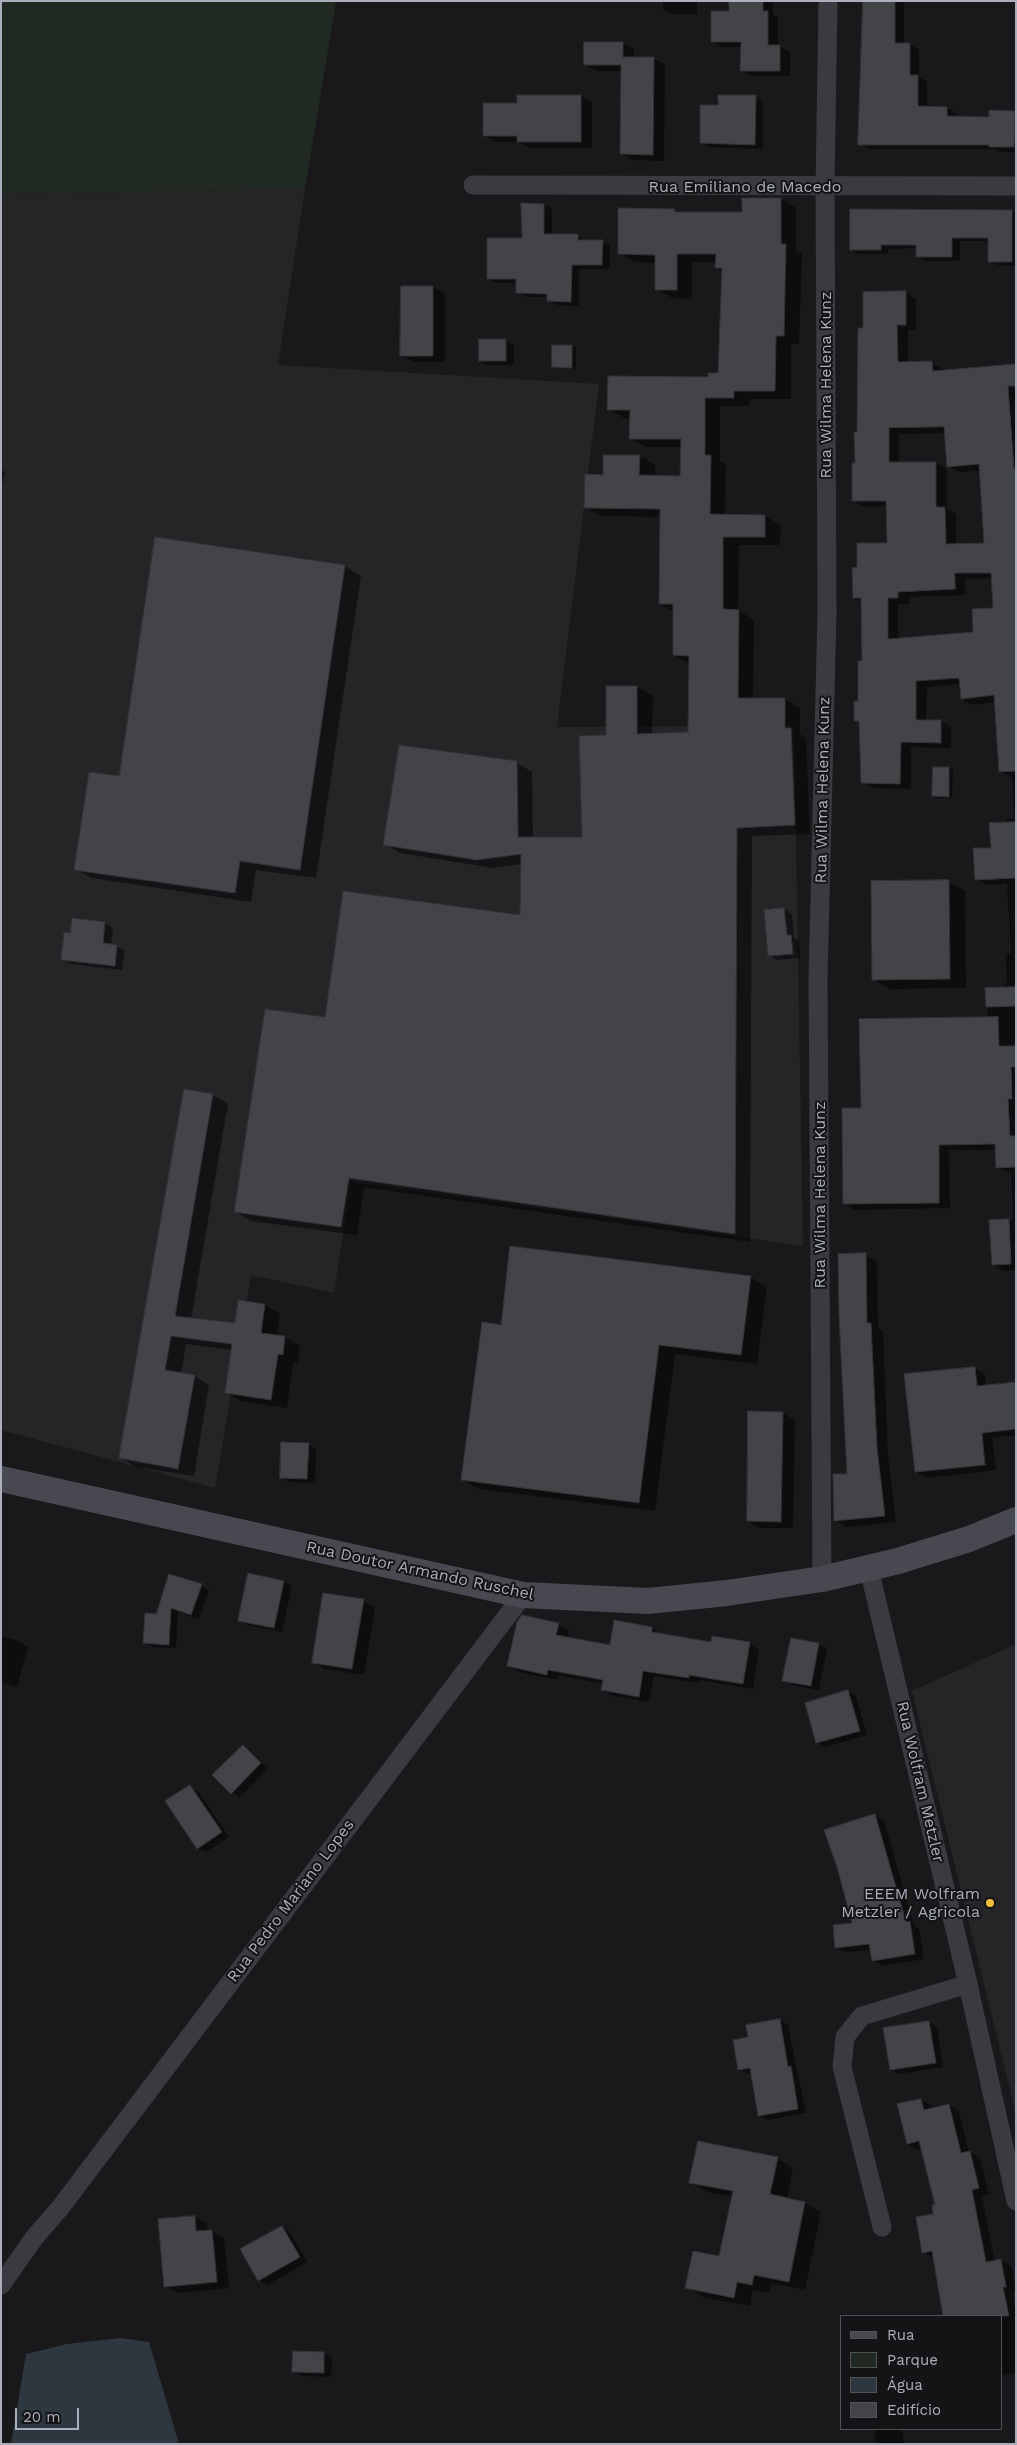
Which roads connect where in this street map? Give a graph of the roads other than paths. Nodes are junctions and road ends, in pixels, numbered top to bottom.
1 (828, 1) edge
2 (473, 185) dead end
3 (1016, 186) edge
4 (824, 187) junction
5 (1, 1479) edge
6 (1016, 1520) edge
7 (869, 1568) junction
8 (822, 1580) junction
9 (523, 1595) junction
10 (968, 1984) junction
11 (1016, 2200) edge
12 (882, 2228) dead end
13 (1, 2285) edge

1 - 4 street, Rua Wilma Helena Kunz
2 - 4 street, Rua Emiliano de Macedo
3 - 4 street, Rua Emiliano de Macedo
4 - 8 street, Rua Wilma Helena Kunz
5 - 9 main road, Rua Doutor Armando Ruschel
6 - 7 main road, Rua Doutor Armando Ruschel
7 - 8 main road, Rua Doutor Armando Ruschel
7 - 10 street, Rua Wolfram Metzler
8 - 9 main road, Rua Doutor Armando Ruschel
9 - 13 street, Rua Pedro Mariano Lopes
10 - 11 street, Rua Wolfram Metzler
10 - 12 street

